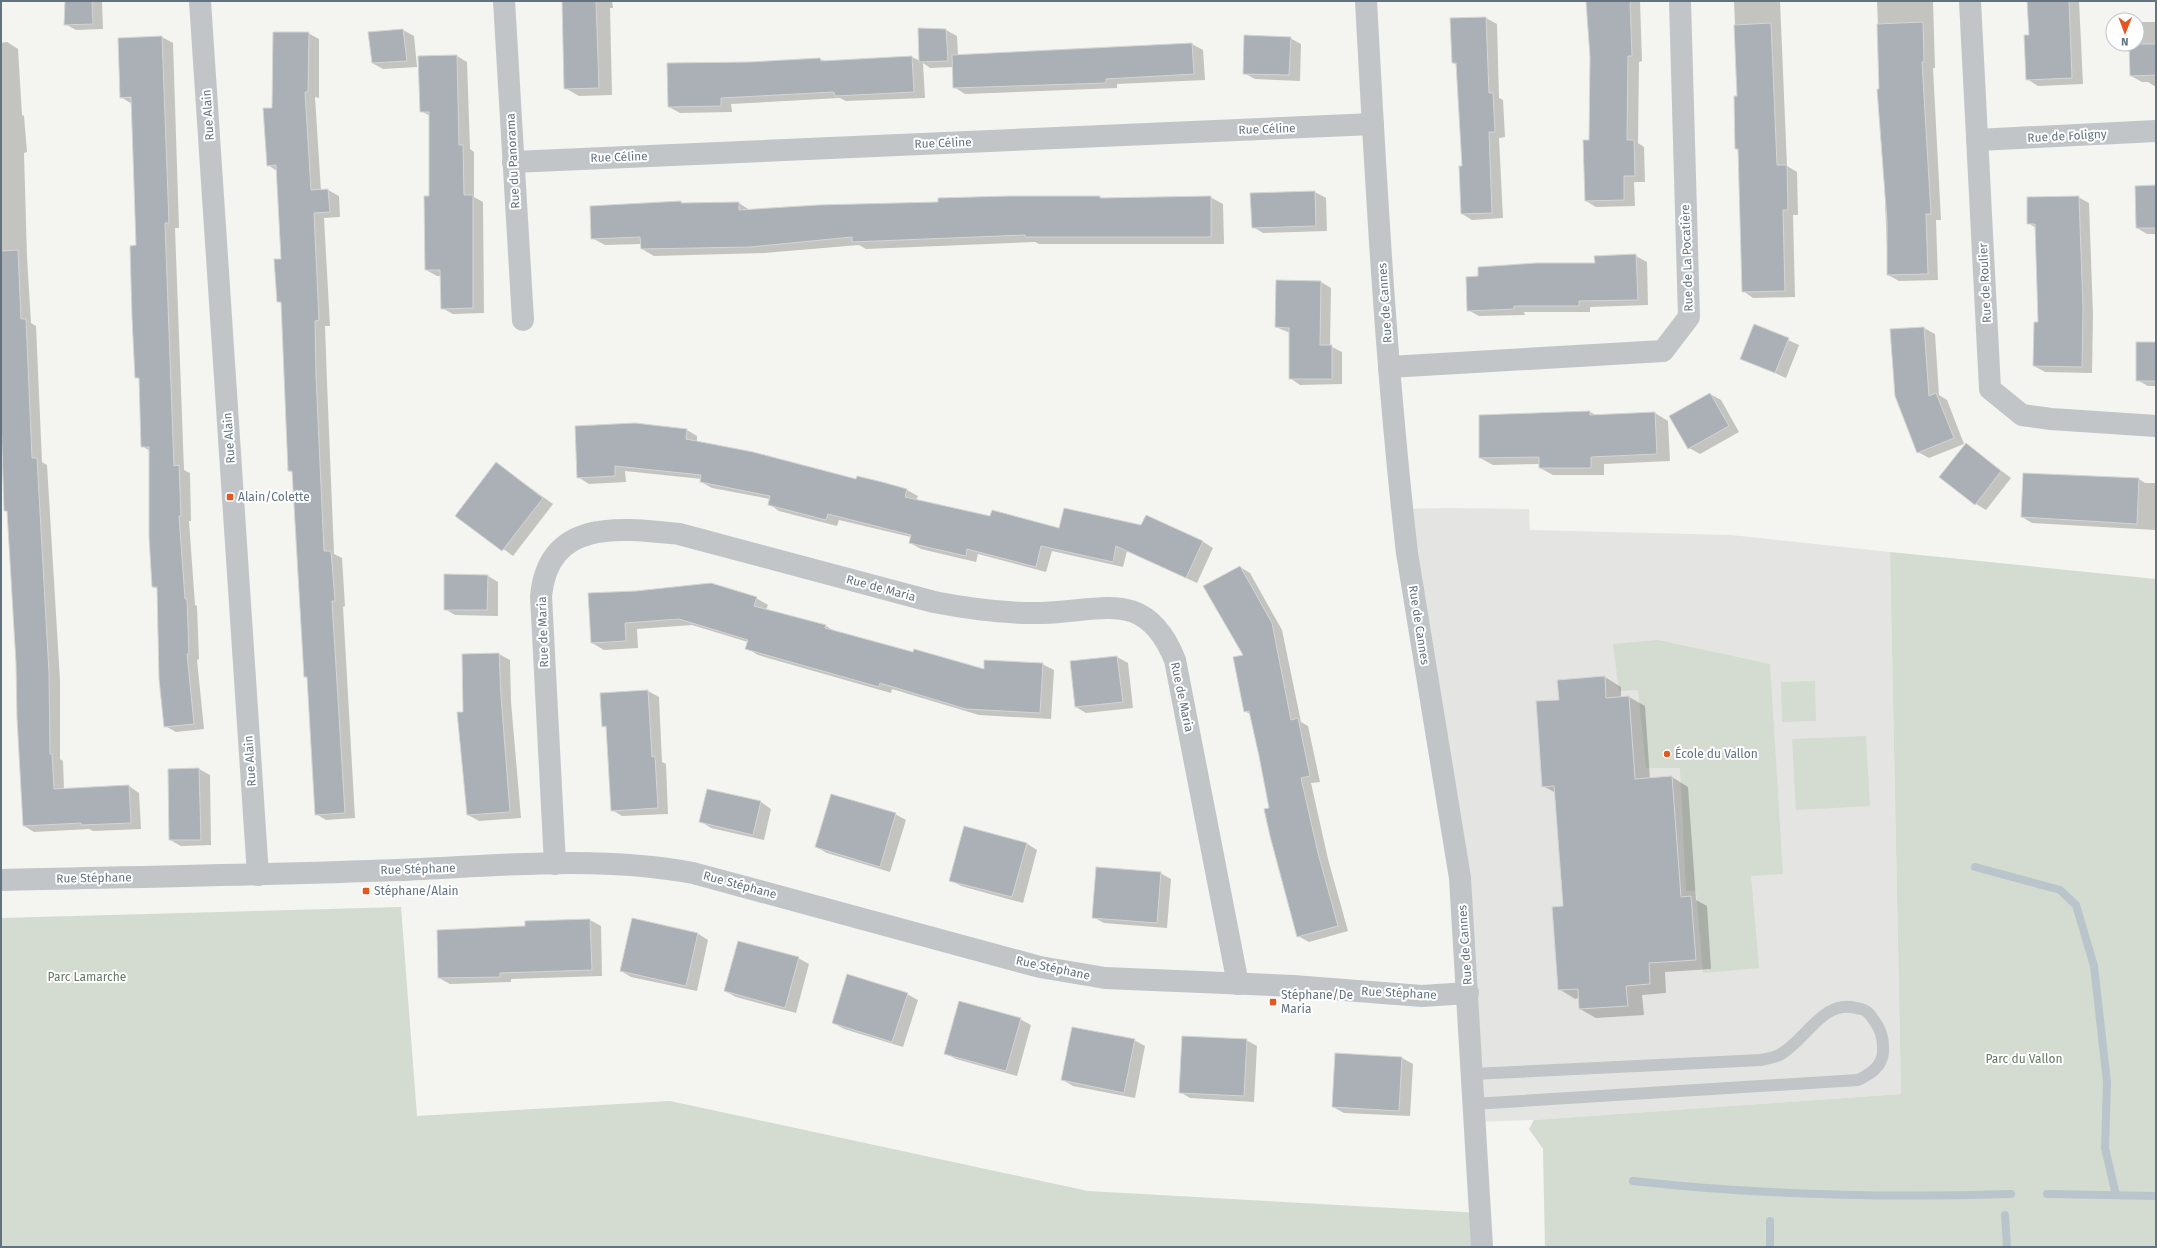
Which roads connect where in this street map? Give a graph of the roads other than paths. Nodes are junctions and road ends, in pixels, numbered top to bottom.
1 (200, 1) edge
2 (504, 1) edge
3 (1366, 1) edge
4 (1680, 1) edge
5 (1970, 1) edge
6 (1373, 124) junction
7 (2156, 131) edge
8 (1977, 140) junction
9 (513, 162) junction
10 (523, 320) dead end
11 (1389, 367) junction
12 (2156, 426) edge
13 (555, 864) junction
14 (258, 875) junction
15 (1, 880) edge
16 (1238, 984) junction
17 (1468, 993) junction
18 (1472, 1074) junction
19 (1473, 1104) junction
20 (1482, 1247) edge

1 - 14 street, Rue Alain
2 - 9 street, Rue du Panorama
3 - 6 street, Rue de Cannes
4 - 11 street, Rue de La Pocatière
5 - 8 street, Rue de Roulier
6 - 9 street, Rue Céline
6 - 11 street, Rue de Cannes
7 - 8 street, Rue de Foligny
8 - 12 street, Rue de Roulier
9 - 10 street, Rue du Panorama
11 - 17 street, Rue de Cannes
13 - 14 street, Rue Stéphane
13 - 16 street, Rue Stéphane
13 - 16 street, Rue de Maria
14 - 15 street, Rue Stéphane
16 - 17 street, Rue Stéphane
17 - 18 street, Rue de Cannes
18 - 19 street, Rue de Cannes
18 - 19 lane
19 - 20 street, Rue de Cannes

